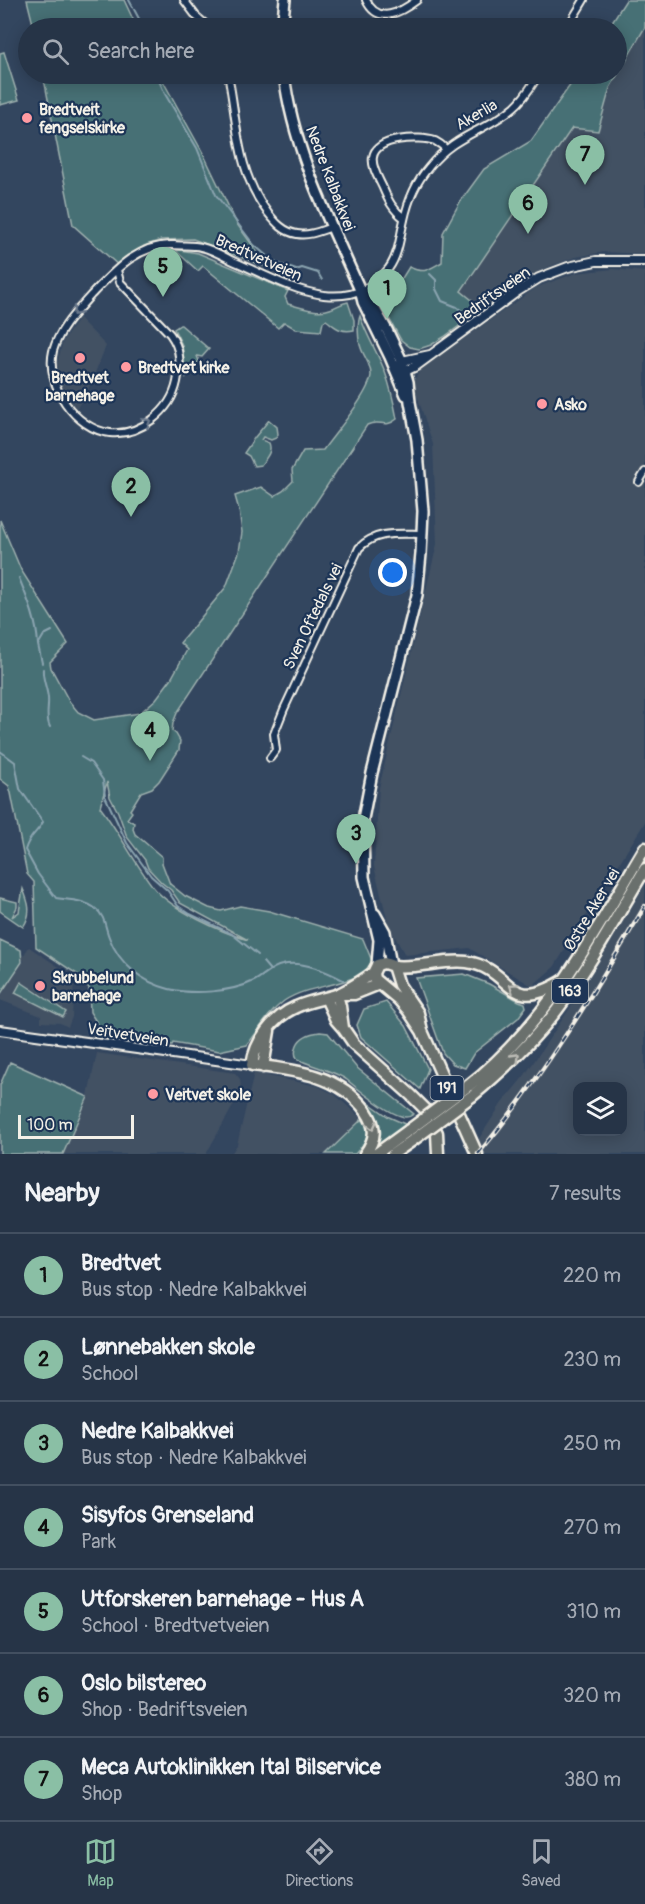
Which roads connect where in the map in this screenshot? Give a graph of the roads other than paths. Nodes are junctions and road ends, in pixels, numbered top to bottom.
1 (184, 0) edge
2 (285, 0) edge
3 (366, 0) edge
4 (417, 0) edge
5 (584, 0) edge
6 (198, 18) edge
7 (283, 18) edge
8 (573, 18) edge
9 (230, 84) edge
10 (286, 84) edge
11 (532, 84) edge
12 (446, 149) junction
13 (404, 218) junction
14 (332, 227) junction
15 (645, 261) edge
16 (117, 270) junction
17 (360, 290) junction
18 (401, 367) junction
19 (645, 472) edge
20 (639, 482) dead end
21 (423, 534) junction
22 (270, 758) dead end
23 (645, 848) edge
24 (645, 869) edge
25 (374, 912) junction
26 (375, 969) junction
27 (393, 969) junction
28 (566, 979) junction
29 (380, 984) junction
30 (334, 995) junction
31 (0, 1030) edge
32 (422, 1031) junction
33 (257, 1066) junction
34 (470, 1091) junction
35 (411, 1135) junction
36 (365, 1154) edge
37 (376, 1154) edge
38 (393, 1154) edge
39 (438, 1154) edge
40 (477, 1154) edge

1 - 6 street
2 - 7 main road
3 - 4 street
5 - 8 street
9 - 14 street
10 - 14 main road, Nedre Kalbakkvei
11 - 12 street, Akerlia
12 - 13 street, Akerlia
12 - 13 street, Akerlia
13 - 17 street, Akerlia
14 - 17 main road, Nedre Kalbakkvei
15 - 18 street, Bedriftsveien
16 -> 16 street, Bredtvetveien
16 - 17 street, Bredtvetveien
17 - 18 main road, Nedre Kalbakkvei
18 - 21 main road, Nedre Kalbakkvei
19 - 20 street
21 - 22 street, Sven Oftedals vei
21 - 25 main road, Nedre Kalbakkvei
23 - 28 highway, Østre Aker vei / 163
34 -> 24 highway, Østre Aker vei / 163
25 - 26 main road, Nedre Kalbakkvei
25 - 27 main road, Nedre Kalbakkvei
26 - 27 highway
26 - 29 highway, 191
26 - 30 highway
28 -> 27 highway, 163
27 - 29 highway
27 - 32 highway, Nedre Kalbakkvei / 191
28 - 34 highway, Østre Aker vei / 163
29 - 30 highway
29 - 32 highway, Nedre Kalbakkvei / 191
30 - 33 highway
30 - 39 highway
31 - 33 street, Veitvetveien
32 - 40 highway, Nedre Kalbakkvei / 191
33 -> 36 highway
34 - 35 highway, Østre Aker vei / 163, bridge
35 - 37 highway, Østre Aker vei / 163
35 - 38 highway, Østre Aker vei / 163

